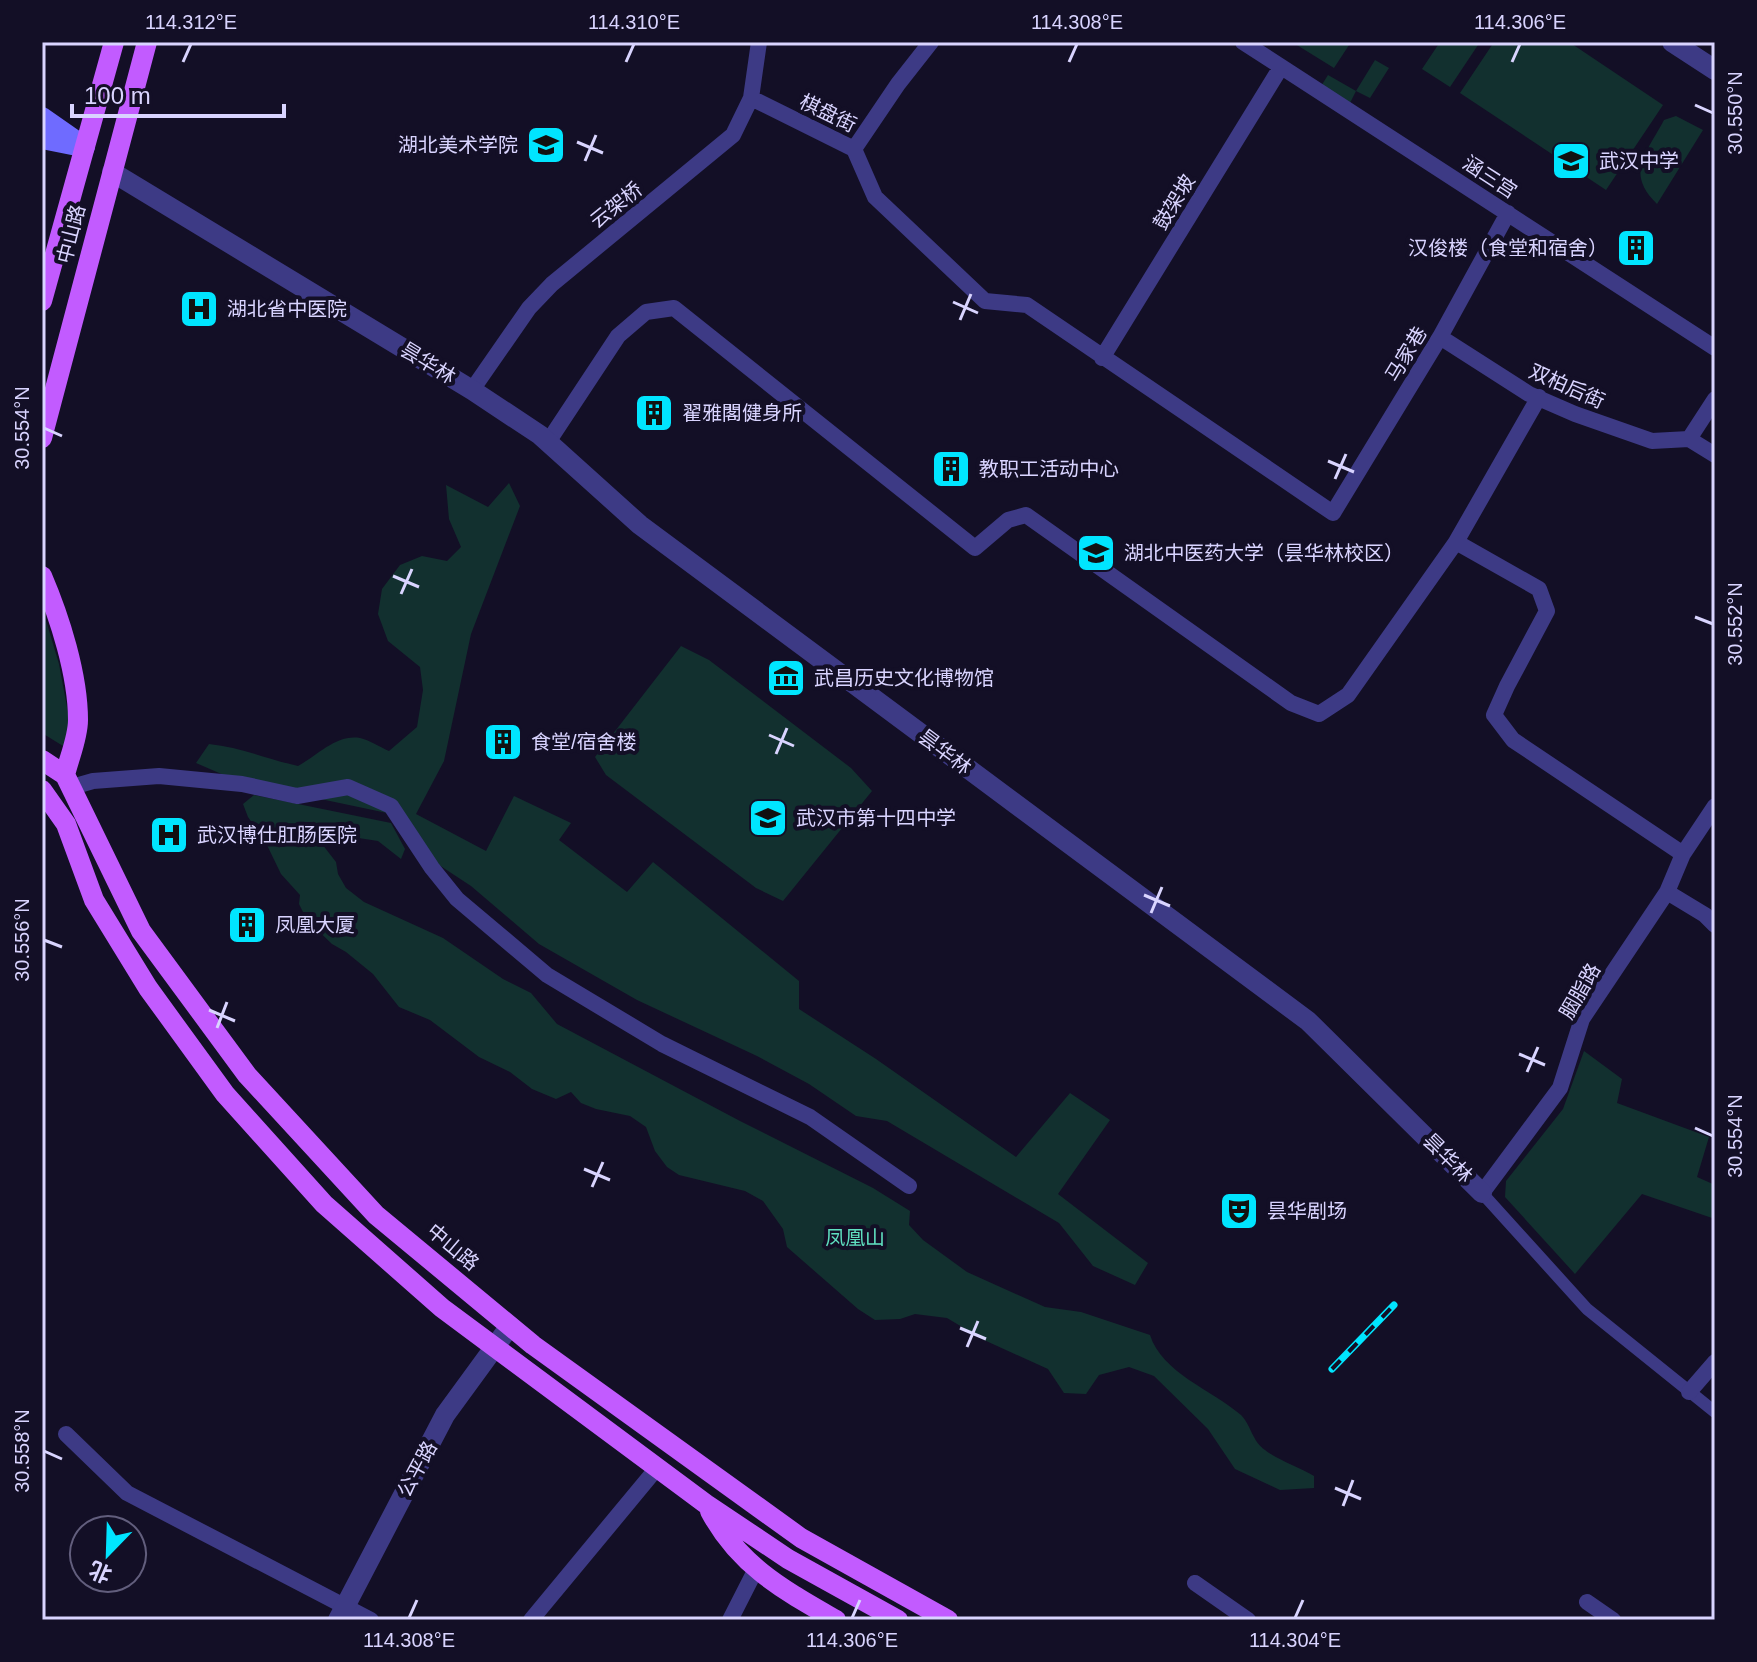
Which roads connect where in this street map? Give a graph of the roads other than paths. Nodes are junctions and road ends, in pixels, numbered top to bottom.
1 (114, 42) edge
2 (147, 42) edge
3 (759, 42) edge
4 (931, 42) edge
5 (1243, 42) edge
6 (1672, 42) edge
7 (1281, 67) junction
8 (1715, 70) edge
9 (751, 98) junction
10 (42, 117) edge
11 (42, 139) edge
12 (85, 147) junction
13 (854, 149) junction
14 (112, 172) junction
15 (1508, 213) junction
16 (42, 301) edge
17 (1440, 337) junction
18 (1715, 348) edge
19 (1102, 358) junction
20 (472, 390) junction
21 (1539, 397) junction
22 (1715, 399) edge
23 (42, 438) edge
24 (1689, 439) junction
25 (548, 442) junction
26 (1715, 455) edge
27 (1456, 542) junction
28 (42, 576) edge
29 (42, 760) edge
30 (69, 781) junction
31 (42, 790) edge
32 (1715, 806) edge
33 (1683, 854) junction
34 (1667, 892) junction
35 (1715, 925) edge
36 (909, 1186) dead end
37 (1482, 1193) junction
38 (510, 1326) junction
39 (493, 1347) junction
40 (1715, 1362) edge
41 (1689, 1392) junction
42 (1715, 1412) edge
43 (66, 1434) dead end
44 (657, 1468) junction
45 (706, 1504) junction
46 (756, 1569) junction
47 (1195, 1583) dead end
48 (1587, 1602) dead end
49 (341, 1613) edge
50 (371, 1620) edge
51 (531, 1620) edge
52 (730, 1620) edge
53 (836, 1620) edge
54 (898, 1620) edge
55 (948, 1620) edge
56 (1248, 1620) edge
57 (1613, 1620) edge

1 - 12 main road, 中山路
2 - 14 main road, 中山路
3 - 9 street, 云架桥
4 - 13 street, 棋盘街
5 - 7 street, 涵三宫
6 - 8 street
7 - 15 street, 涵三宫
7 - 19 street, 鼓架坡
9 - 13 street, 棋盘街
9 - 20 street, 云架桥
10 - 12 main road
11 - 12 main road
12 - 16 main road, 中山路
13 - 19 street
14 - 20 street, 昙华林
14 - 23 main road, 中山路
15 - 17 street, 马家巷
15 - 18 street, 涵三宫
17 - 19 street, 马家巷
17 - 21 street, 双柏后街
20 - 25 street, 昙华林
21 - 24 street, 双柏后街
21 - 27 street
22 - 24 street
24 - 26 street
25 - 27 street
25 - 37 street, 昙华林
27 - 33 street
28 - 30 main road
29 - 30 main road
30 - 36 street
30 - 38 main road, 中山路
31 - 39 main road
32 - 33 street, 胭脂路
33 - 34 street, 胭脂路
34 - 35 street
34 - 37 street, 胭脂路
37 - 41 street, 昙华林
38 - 39 street, 公平路
38 - 55 main road, 中山路
39 - 44 main road
39 - 49 street, 公平路
40 - 41 street
41 - 42 street, 昙华林
43 - 49 street
44 - 45 main road
44 - 51 street
45 - 46 main road
45 - 54 main road
46 - 52 street
46 - 53 main road
47 - 56 street
48 - 57 street
49 - 50 street

